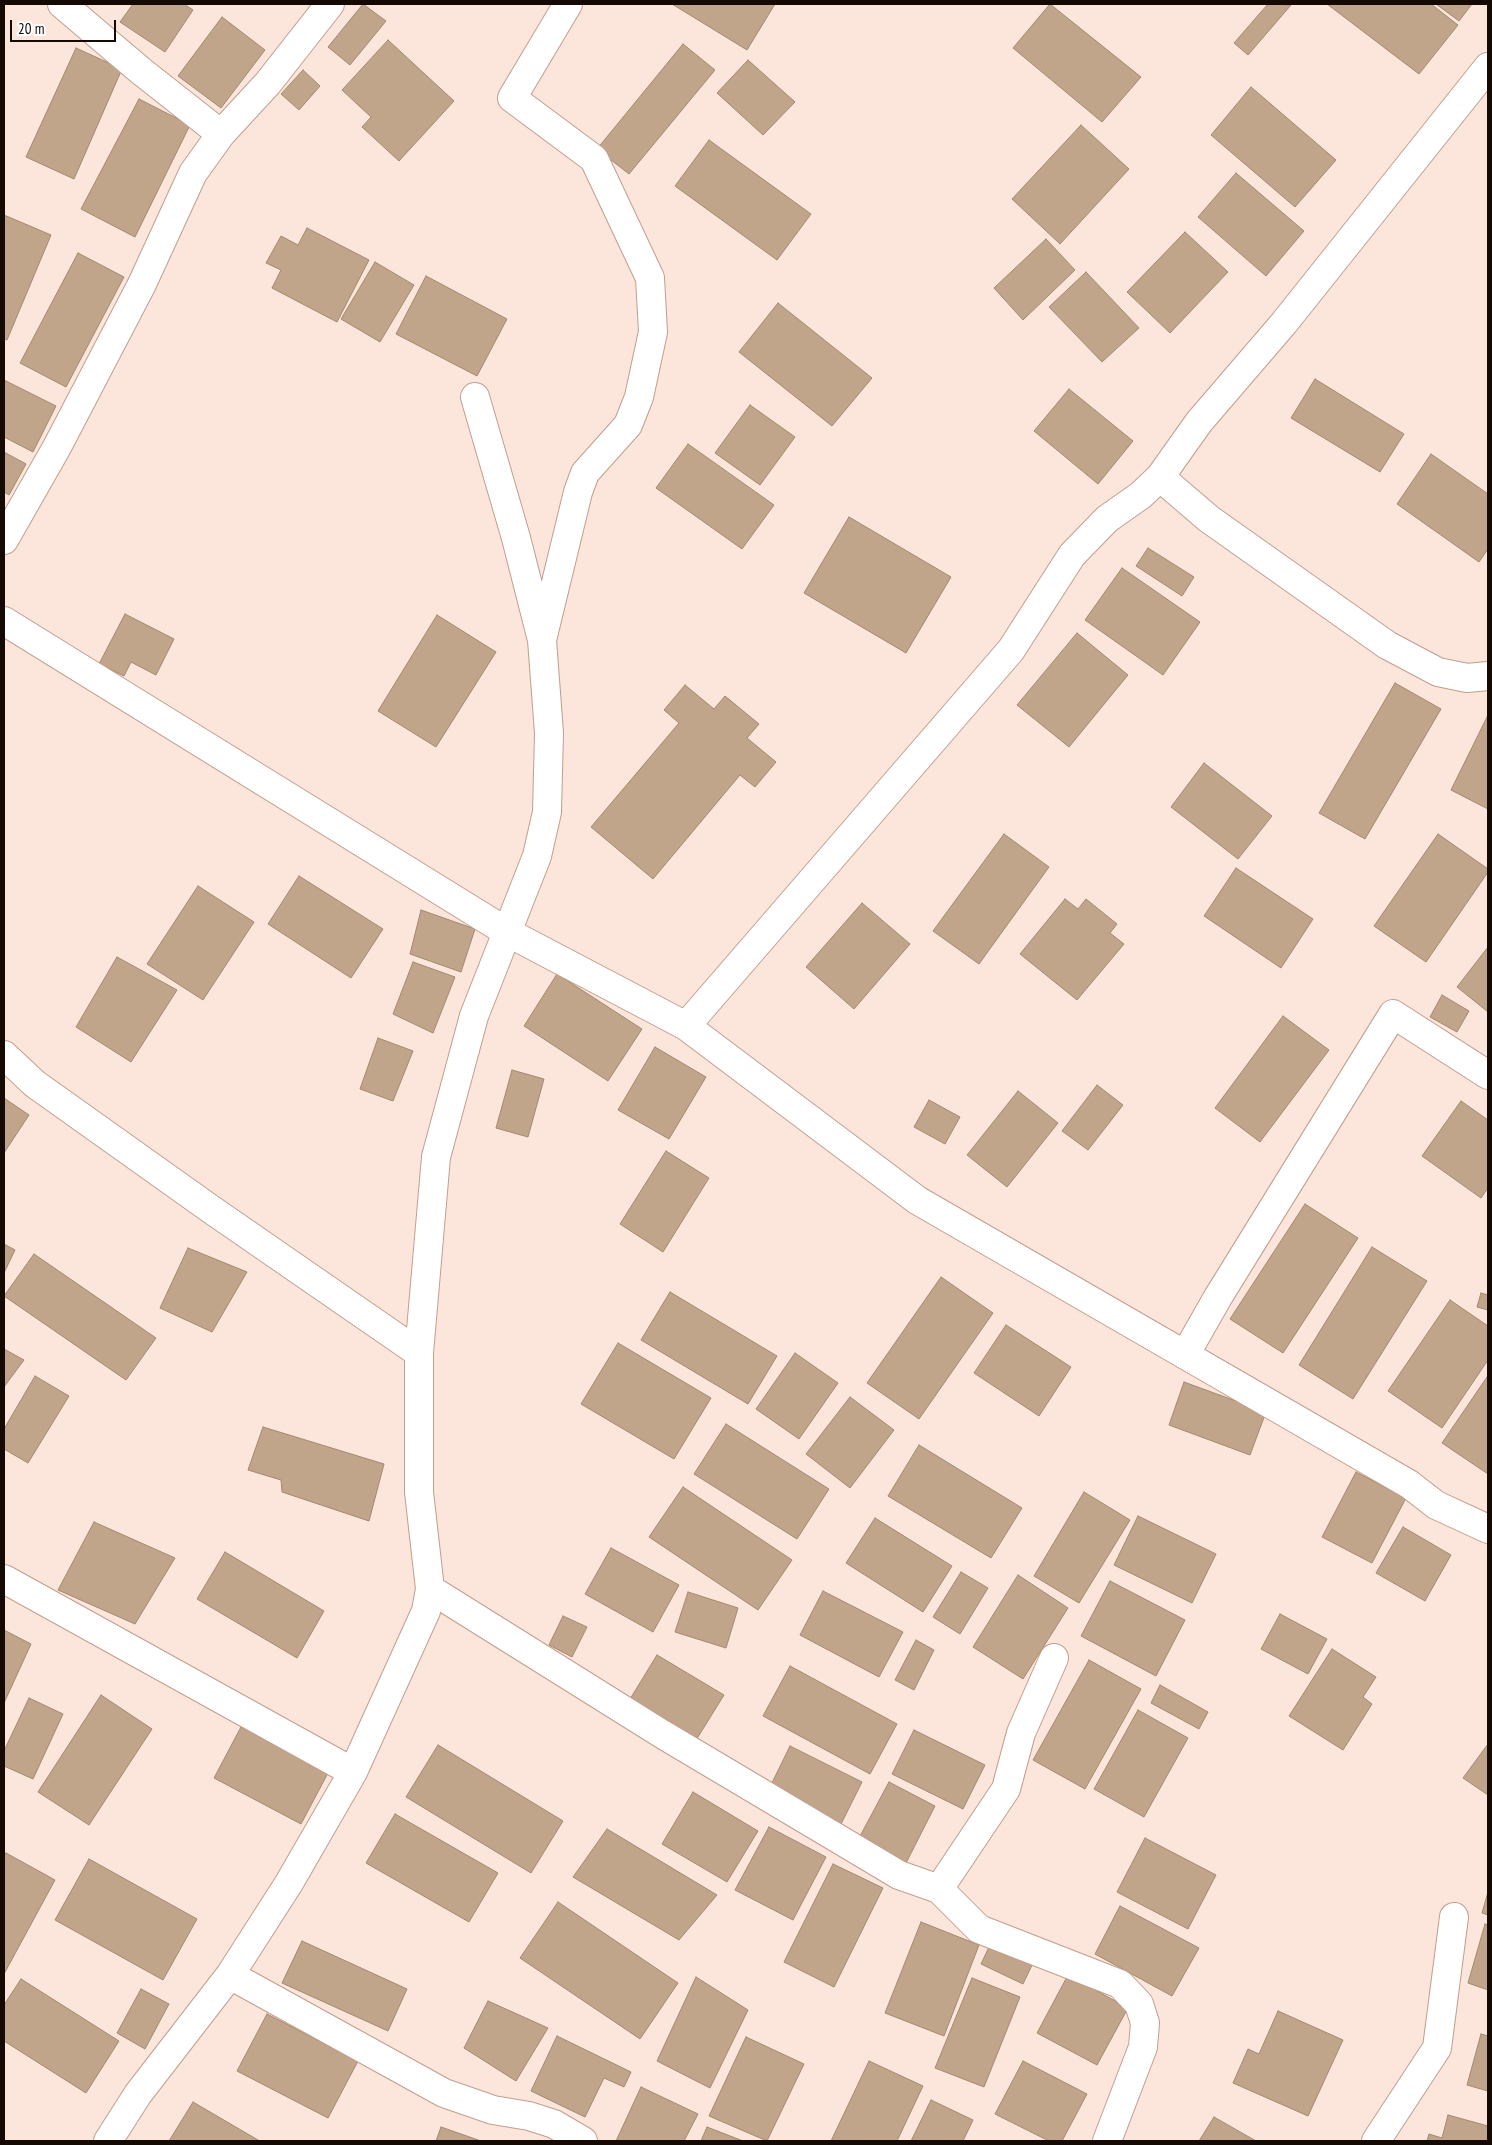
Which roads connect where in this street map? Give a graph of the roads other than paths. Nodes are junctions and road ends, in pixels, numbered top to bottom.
1 (62, 4) edge
2 (330, 4) edge
3 (568, 4) edge
4 (1488, 67) edge
5 (221, 134) junction
6 (475, 397) dead end
7 (1160, 477) junction
8 (4, 540) edge
9 (4, 620) edge
10 (542, 640) junction
11 (1488, 676) edge
12 (507, 932) junction
13 (686, 1026) junction
14 (4, 1054) edge
15 (1488, 1075) edge
16 (419, 1353) junction
17 (1185, 1355) junction
18 (1488, 1529) edge
19 (4, 1579) edge
20 (430, 1589) junction
21 (1054, 1658) dead end
22 (353, 1772) junction
23 (939, 1889) junction
24 (1454, 1917) dead end
25 (230, 1975) junction
26 (108, 2141) edge
27 (583, 2141) edge
28 (1107, 2141) edge
29 (1376, 2141) edge

1 - 5 street
2 - 5 street
3 - 10 street
4 - 7 street
5 - 8 street
6 - 10 street
7 - 11 street
7 - 13 street
9 - 12 street
10 - 12 street
12 - 13 street
12 - 16 street
13 - 17 street
14 - 16 street
15 - 17 street
16 - 20 street
17 - 18 street
19 - 22 street
20 - 22 street
20 - 23 street
21 - 23 street
22 - 25 street
23 - 28 street
24 - 29 street
25 - 26 street
25 - 27 street

